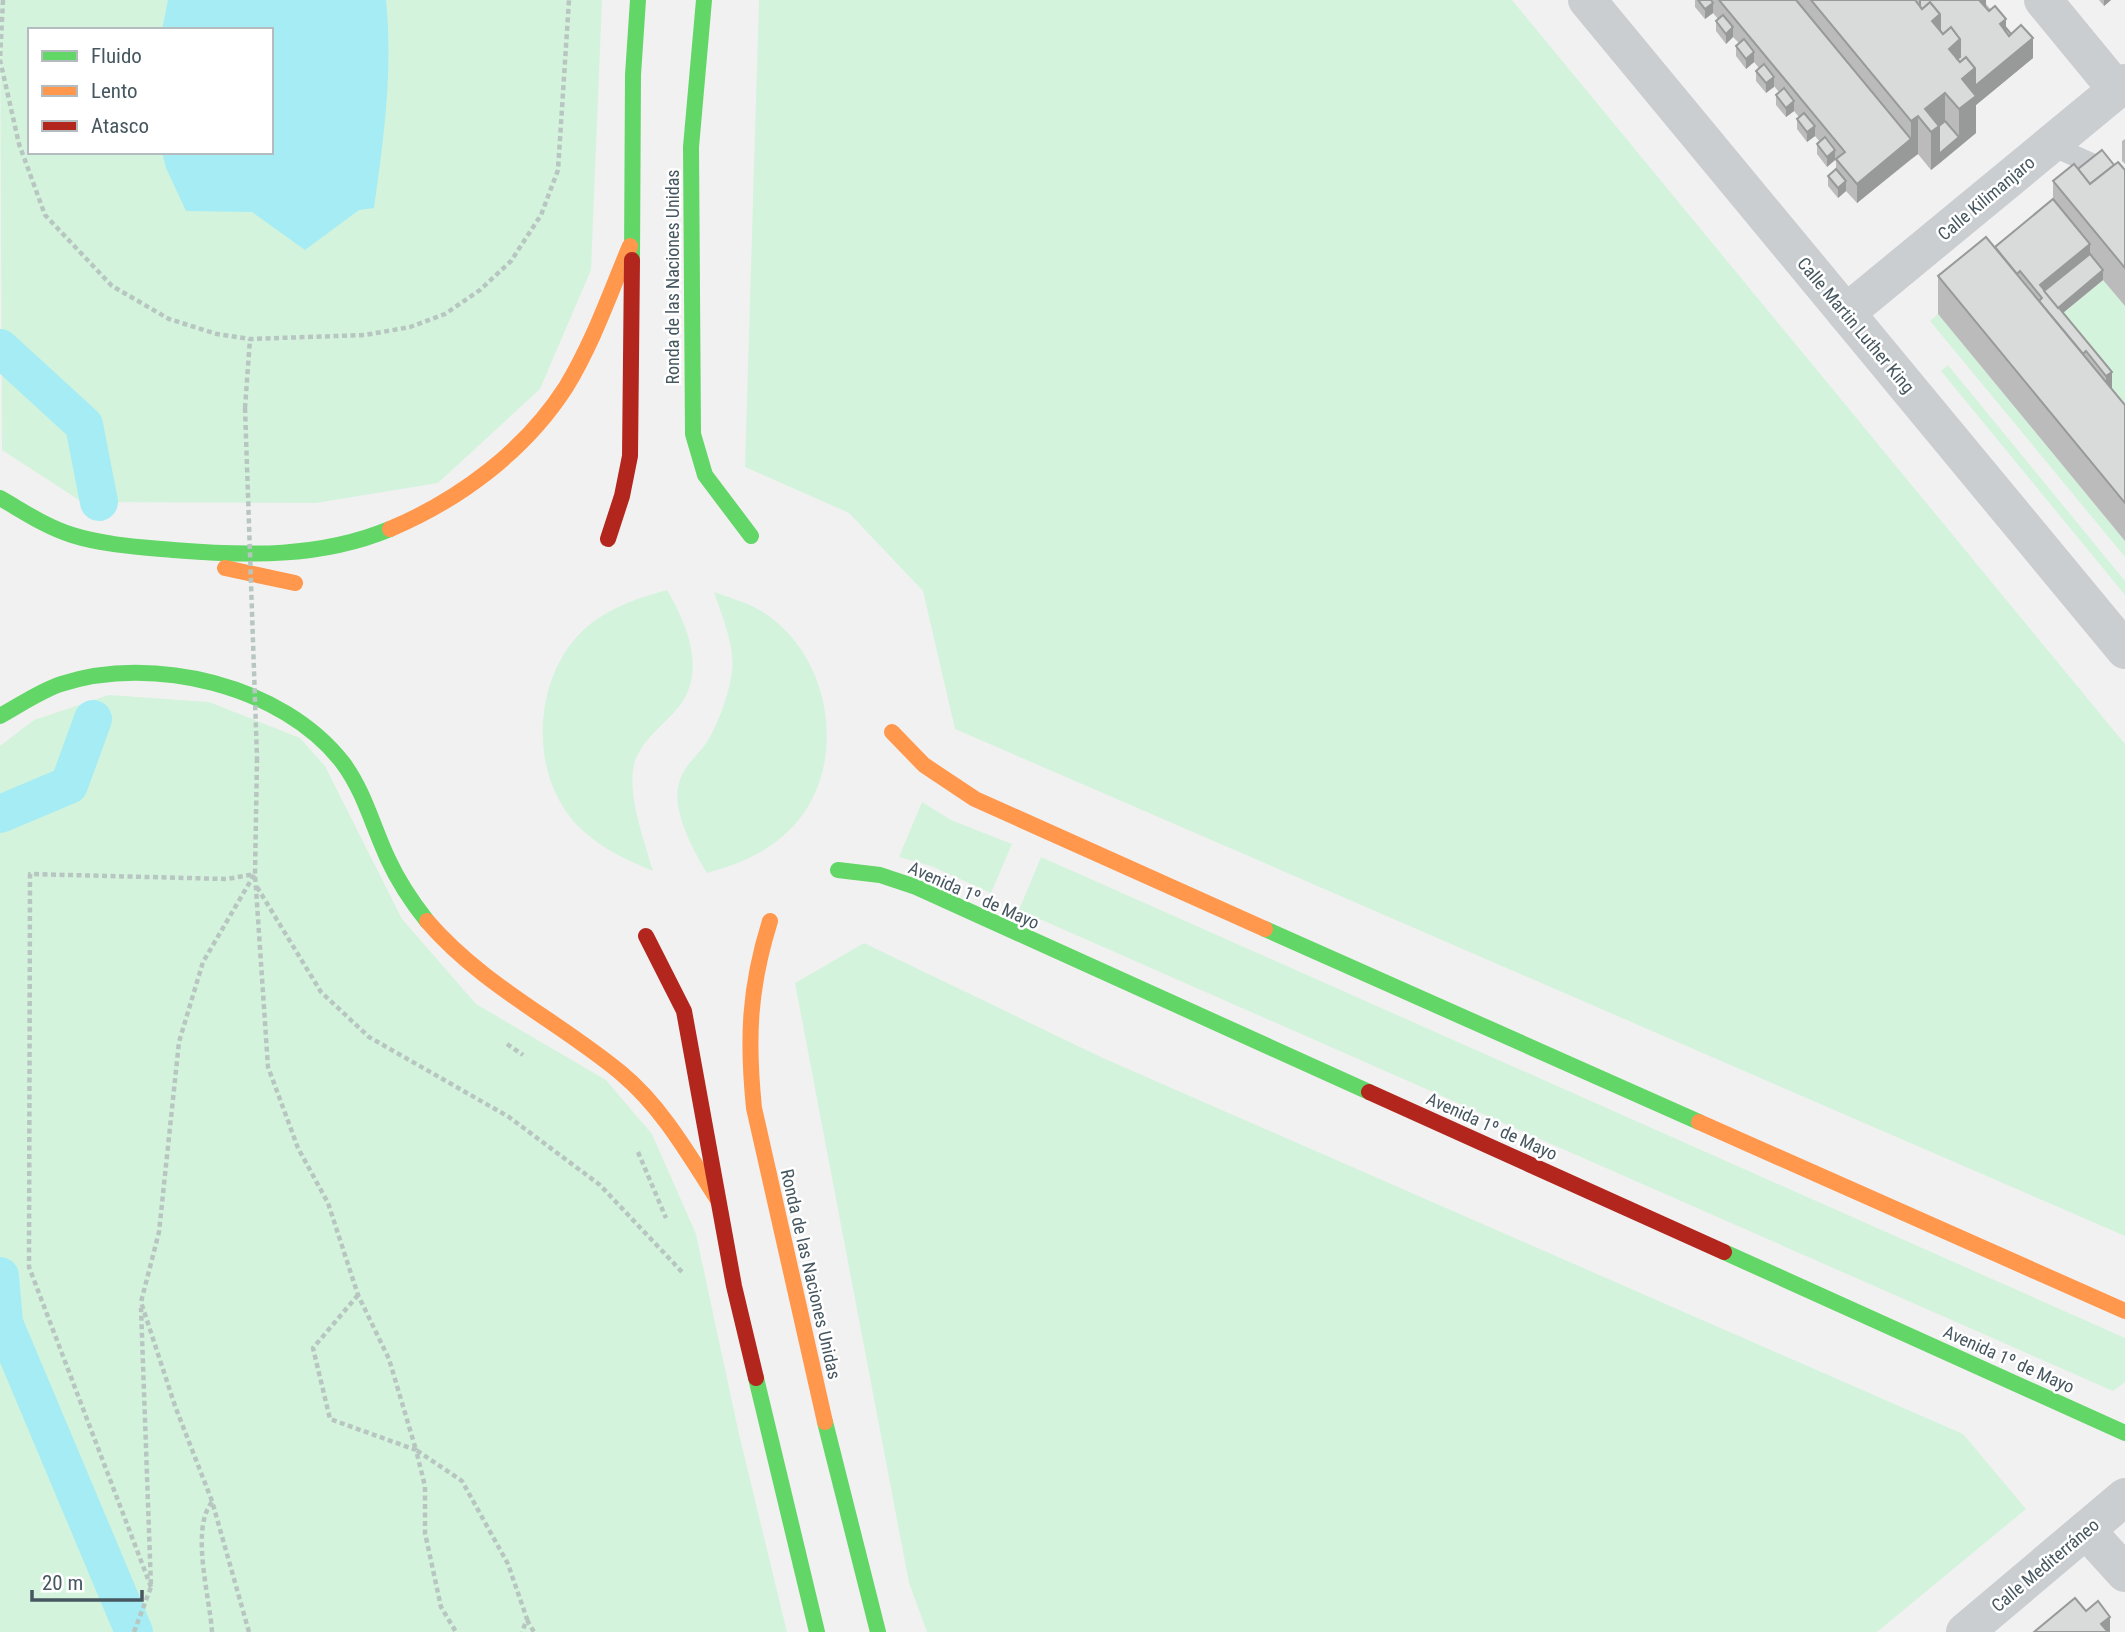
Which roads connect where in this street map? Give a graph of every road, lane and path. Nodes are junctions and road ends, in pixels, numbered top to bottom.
1 (3, 0) edge
2 (569, 0) edge
3 (638, 0) edge
4 (704, 0) edge
5 (1587, 0) edge
6 (2043, 0) edge
7 (2121, 86) edge
8 (2050, 145) junction
9 (2125, 191) edge
10 (630, 246) junction
11 (1846, 313) junction
12 (250, 339) junction
13 (0, 498) edge
14 (751, 536) dead end
15 (608, 538) dead end
16 (131, 546) junction
17 (295, 583) dead end
18 (2125, 650) edge
19 (0, 716) edge
20 (892, 732) dead end
21 (838, 870) dead end
22 (255, 874) junction
23 (257, 886) junction
24 (770, 921) dead end
25 (646, 936) dead end
26 (718, 1200) junction
27 (682, 1272) dead end
28 (358, 1295) junction
29 (141, 1302) junction
30 (2125, 1311) edge
31 (2125, 1433) edge
32 (416, 1450) junction
33 (2125, 1497) edge
34 (212, 1501) junction
35 (2086, 1530) junction
36 (2125, 1573) edge
37 (151, 1587) junction
38 (527, 1619) junction
39 (134, 1632) edge
40 (212, 1632) edge
41 (249, 1632) edge
42 (456, 1632) edge
43 (522, 1632) edge
44 (534, 1632) edge
45 (817, 1632) edge
46 (878, 1632) edge
47 (1965, 1632) edge

1 - 12 path
2 - 12 path
3 - 10 main road
4 - 14 main road, Ronda de las Naciones Unidas
5 - 11 street, Calle Martin Luther King
6 - 7 street
7 - 8 street, Calle Kilimanjaro
8 - 9 lane
8 - 11 street, Calle Kilimanjaro
10 - 15 main road
10 - 16 main road
11 - 18 street, Calle Martin Luther King
12 - 22 path, bridge
13 - 16 main road
16 - 17 main road
19 - 26 main road
20 - 30 main road
21 - 31 main road, Avenida 1º de Mayo
22 - 23 path
22 - 29 path
22 - 37 path
23 - 27 path
23 - 28 path
24 - 46 main road, Ronda de las Naciones Unidas
25 - 26 main road
26 - 45 main road
28 - 32 path
28 - 32 path
29 - 34 path
29 - 37 path
32 - 38 path
32 - 42 path
33 - 35 street, Calle Mediterráneo
34 - 40 path
34 - 41 path
35 - 36 street
35 - 47 street, Calle Mediterráneo
37 - 39 path
38 - 43 path
38 - 44 path

